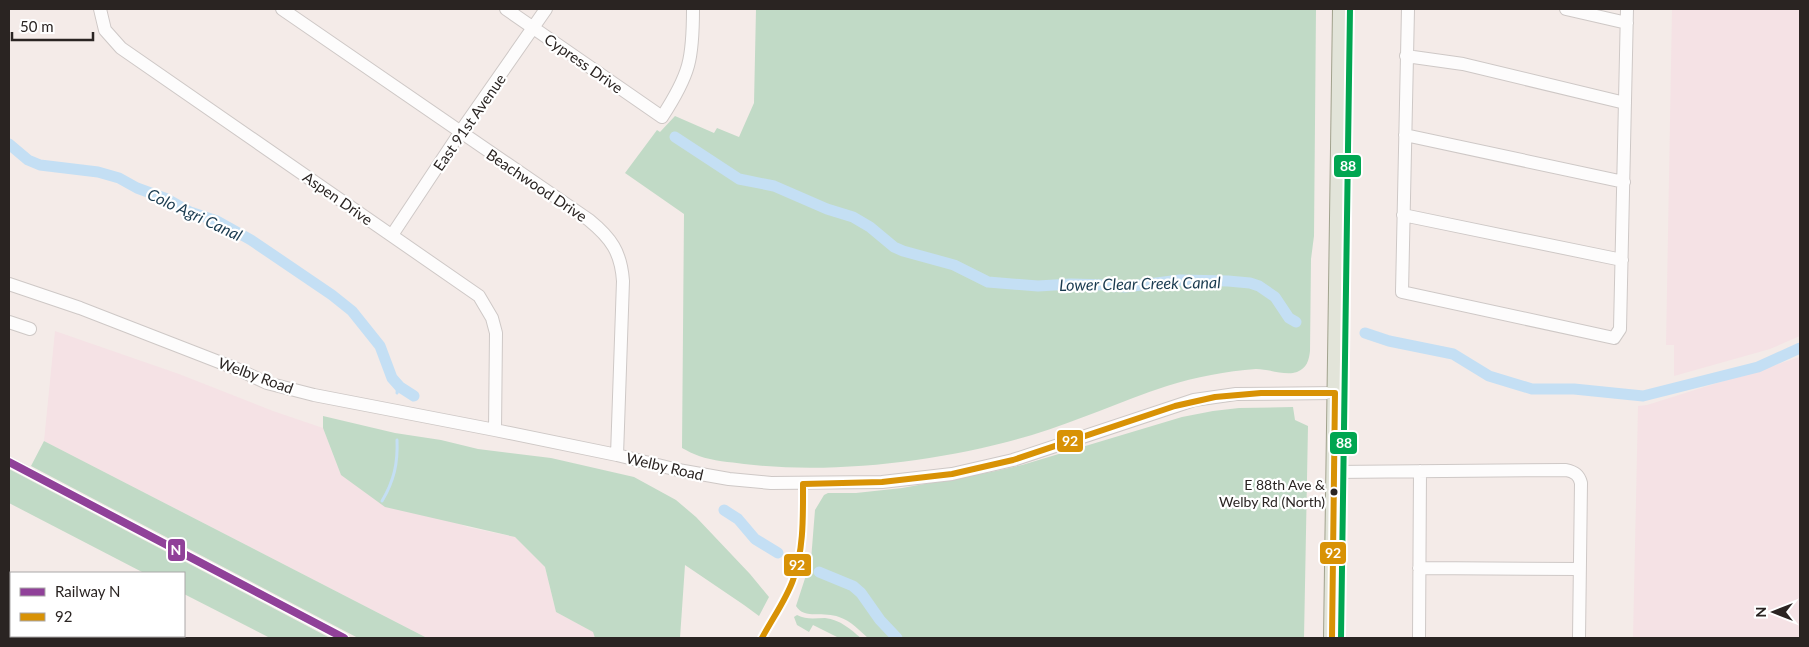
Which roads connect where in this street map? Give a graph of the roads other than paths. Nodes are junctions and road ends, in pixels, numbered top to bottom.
1 (100, 9) edge
2 (282, 9) edge
3 (506, 9) edge
4 (546, 9) edge
5 (693, 9) edge
6 (1342, 9) edge
7 (1408, 9) edge
8 (1566, 9) edge
9 (1627, 9) edge
10 (1627, 23) junction
11 (534, 28) junction
12 (1406, 56) junction
13 (1625, 103) junction
14 (461, 131) junction
15 (1405, 135) junction
16 (1624, 182) junction
17 (1403, 215) junction
18 (392, 235) junction
19 (1622, 260) junction
20 (9, 284) edge
21 (9, 322) edge
22 (30, 330) dead end
23 (1335, 393) junction
24 (495, 430) junction
25 (617, 455) junction
26 (1420, 471) junction
27 (1334, 472) junction
28 (1420, 568) junction
29 (1580, 569) junction
30 (1332, 638) edge
31 (1419, 638) edge
32 (1579, 638) edge

1 - 18 street, Aspen Drive
2 - 14 street, Beachwood Drive
3 - 11 street, Cypress Drive
4 - 11 street, East 91st Avenue
5 - 11 street, Cypress Drive
6 - 23 main road
7 - 12 street
8 - 10 street
9 - 10 street
10 - 13 street
11 - 14 street, East 91st Avenue
12 - 13 street
12 - 15 street
13 - 16 street
14 - 18 street, East 91st Avenue
14 - 25 street, Beachwood Drive
15 - 16 street
15 - 17 street
16 - 19 street
17 - 19 street
17 - 19 street
18 - 24 street, Aspen Drive
20 - 24 street, Welby Road
21 - 22 street
23 - 25 street, Welby Road
23 - 27 main road
24 - 25 street, Welby Road
26 - 27 street
26 - 28 street
26 - 29 street
27 - 30 main road
28 - 29 street
28 - 31 street
29 - 32 street

